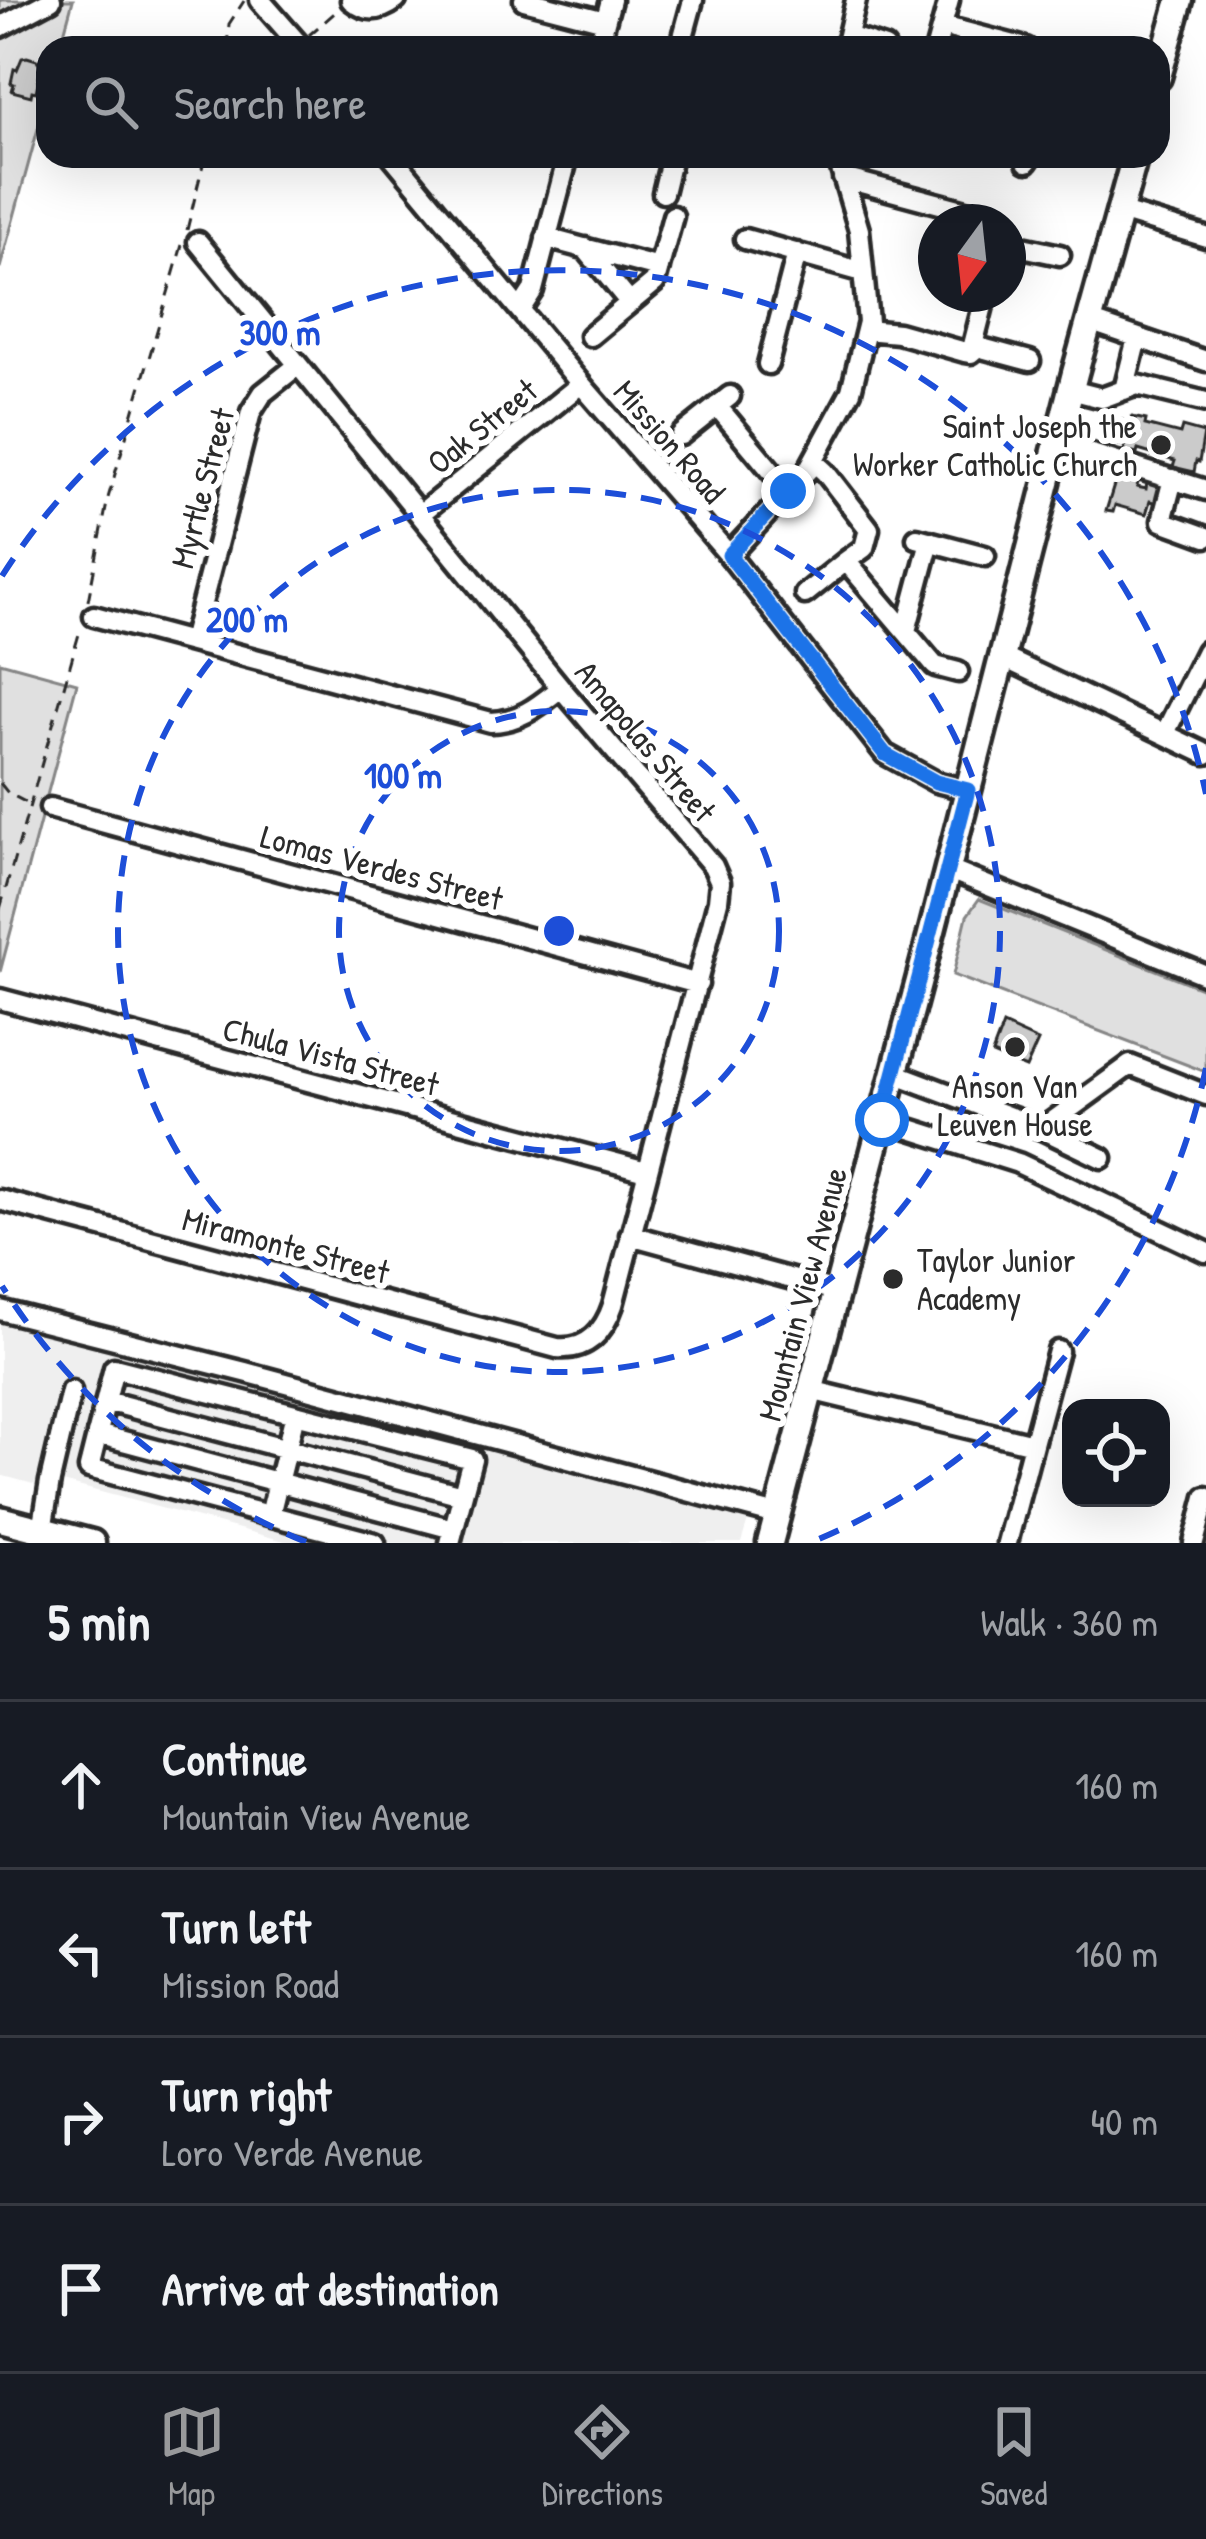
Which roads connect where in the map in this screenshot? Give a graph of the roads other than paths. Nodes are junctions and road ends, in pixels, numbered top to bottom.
1 (51, 0) edge
2 (260, 0) edge
3 (350, 0) edge
4 (396, 0) edge
5 (524, 0) edge
6 (611, 0) edge
7 (693, 0) edge
8 (949, 0) edge
9 (1180, 0) edge
10 (850, 2) edge
11 (605, 21) junction
12 (942, 26) junction
13 (0, 27) edge
14 (291, 36) edge
15 (601, 36) edge
16 (683, 36) edge
17 (847, 36) edge
18 (939, 36) edge
19 (980, 36) edge
20 (1170, 36) edge
21 (402, 168) edge
22 (565, 168) edge
23 (669, 168) edge
24 (840, 168) edge
25 (1132, 168) edge
26 (843, 178) junction
27 (662, 193) dead end
28 (940, 204) edge
29 (1119, 211) junction
30 (673, 216) dead end
31 (1206, 237) edge
32 (547, 238) junction
33 (189, 239) road end
34 (745, 239) dead end
35 (585, 248) junction
36 (1026, 248) edge
37 (796, 254) junction
38 (1060, 255) dead end
39 (659, 268) junction
40 (863, 272) junction
41 (630, 303) junction
42 (520, 310) junction
43 (981, 312) edge
44 (1089, 321) junction
45 (866, 330) junction
46 (590, 336) dead end
47 (1138, 338) junction
48 (971, 353) junction
49 (1030, 361) dead end
50 (1206, 362) edge
51 (768, 364) dead end
52 (297, 365) junction
53 (581, 384) junction
54 (1071, 390) junction
55 (1124, 390) junction
56 (1206, 402) edge
57 (681, 435) dead end
58 (1057, 443) junction
59 (813, 461) junction
60 (1173, 479) junction
61 (1206, 490) edge
62 (788, 491) junction
63 (420, 514) junction
64 (1206, 537) edge
65 (729, 555) junction
66 (985, 556) dead end
67 (846, 561) junction
68 (805, 594) dead end
69 (94, 616) dead end
70 (906, 631) junction
71 (192, 642) junction
72 (1206, 650) edge
73 (1003, 657) junction
74 (958, 672) dead end
75 (561, 688) junction
76 (1165, 733) junction
77 (1206, 754) edge
78 (968, 790) junction
79 (50, 808) dead end
80 (947, 869) junction
81 (1206, 975) edge
82 (698, 984) junction
83 (0, 999) edge
84 (894, 1073) junction
85 (1206, 1095) edge
86 (882, 1120) junction
87 (1042, 1129) junction
88 (1102, 1158) dead end
89 (646, 1171) junction
90 (0, 1200) edge
91 (630, 1235) junction
92 (1206, 1252) edge
93 (836, 1291) junction
94 (0, 1310) edge
95 (557, 1348) joint
96 (1058, 1351) dead end
97 (810, 1390) junction
98 (71, 1391) dead end
99 (106, 1401) junction
100 (295, 1414) junction
101 (97, 1434) junction
102 (478, 1436) junction
103 (1034, 1444) junction
104 (286, 1448) junction
105 (472, 1460) junction
106 (278, 1482) junction
107 (462, 1495) junction
108 (1206, 1497) edge
109 (270, 1515) junction
110 (777, 1515) junction
111 (0, 1519) edge
112 (312, 1534) edge
113 (452, 1536) edge
114 (42, 1537) edge
115 (92, 1543) edge
116 (375, 1543) edge
117 (770, 1543) edge
118 (1007, 1543) edge
119 (1194, 1543) edge

1 - 13 street
2 - 14 street
3 - 4 street
5 - 11 street
6 - 11 street
7 - 16 street
8 - 12 street
9 - 20 main road
10 - 17 street
11 - 15 street
12 - 18 street
12 - 19 street
21 - 42 street, Mission Road
22 - 32 street
23 - 27 street
24 - 26 street
25 - 29 main road, Mountain View Avenue
26 - 28 street
26 - 40 street
29 - 31 street
29 - 44 main road, Mountain View Avenue
30 - 39 street
32 - 35 street
32 - 42 street
33 - 52 street, Amapolas Street
34 - 37 street
35 - 39 street
35 - 41 street
36 - 38 street
37 - 40 street
37 - 51 street
39 - 41 street
40 - 45 street
41 - 46 street
42 - 53 street, Mission Road
43 - 48 street
44 - 47 street
44 - 54 main road, Mountain View Avenue
45 - 48 street
45 - 59 street
47 - 50 street
47 - 55 street
48 - 49 street
52 - 63 street, Amapolas Street
52 - 71 street, Myrtle Street
53 - 63 street, Oak Street
53 - 65 street, Mission Road
54 - 55 street
54 - 58 main road, Mountain View Avenue
55 - 56 street
57 - 62 street
58 - 60 street
58 - 73 main road, Mountain View Avenue
59 - 62 street
59 - 67 street
60 - 61 street
60 - 64 street
62 - 65 street
63 - 75 street, Amapolas Street
65 - 78 street, Mission Road
66 - 70 street
67 - 68 street
67 - 70 street
69 - 71 street
70 - 74 street
71 - 75 street
72 - 76 street
73 - 76 street
73 - 78 main road, Mountain View Avenue
75 - 82 street, Amapolas Street
76 - 77 street
78 - 80 main road, Mountain View Avenue
79 - 82 street, Lomas Verdes Street
80 - 81 street
80 - 84 main road, Mountain View Avenue
82 - 89 street, Amapolas Street
83 - 89 street, Chula Vista Street
84 - 86 main road, Mountain View Avenue
84 - 87 street
85 - 87 street
86 - 92 street
86 - 93 main road, Mountain View Avenue
87 - 88 street
89 - 91 street, Amapolas Street
90 - 95 street, Miramonte Street
91 - 93 street
91 - 95 street, Amapolas Street
93 - 97 main road, Mountain View Avenue
94 - 102 street
96 - 103 street
97 - 103 street
97 - 110 main road, Mountain View Avenue
98 - 114 street
99 - 100 street
99 - 101 street
99 - 104 street
100 - 104 street
100 - 105 street
101 - 106 street
101 - 109 street
102 - 105 street
102 - 110 street
103 - 118 street
104 - 106 street
104 - 107 street
105 - 107 street
106 - 109 street
106 - 113 street
107 - 113 street
108 - 119 street
109 - 112 street
110 - 117 main road, Mountain View Avenue
111 - 114 main road
112 - 116 street
114 - 115 main road

